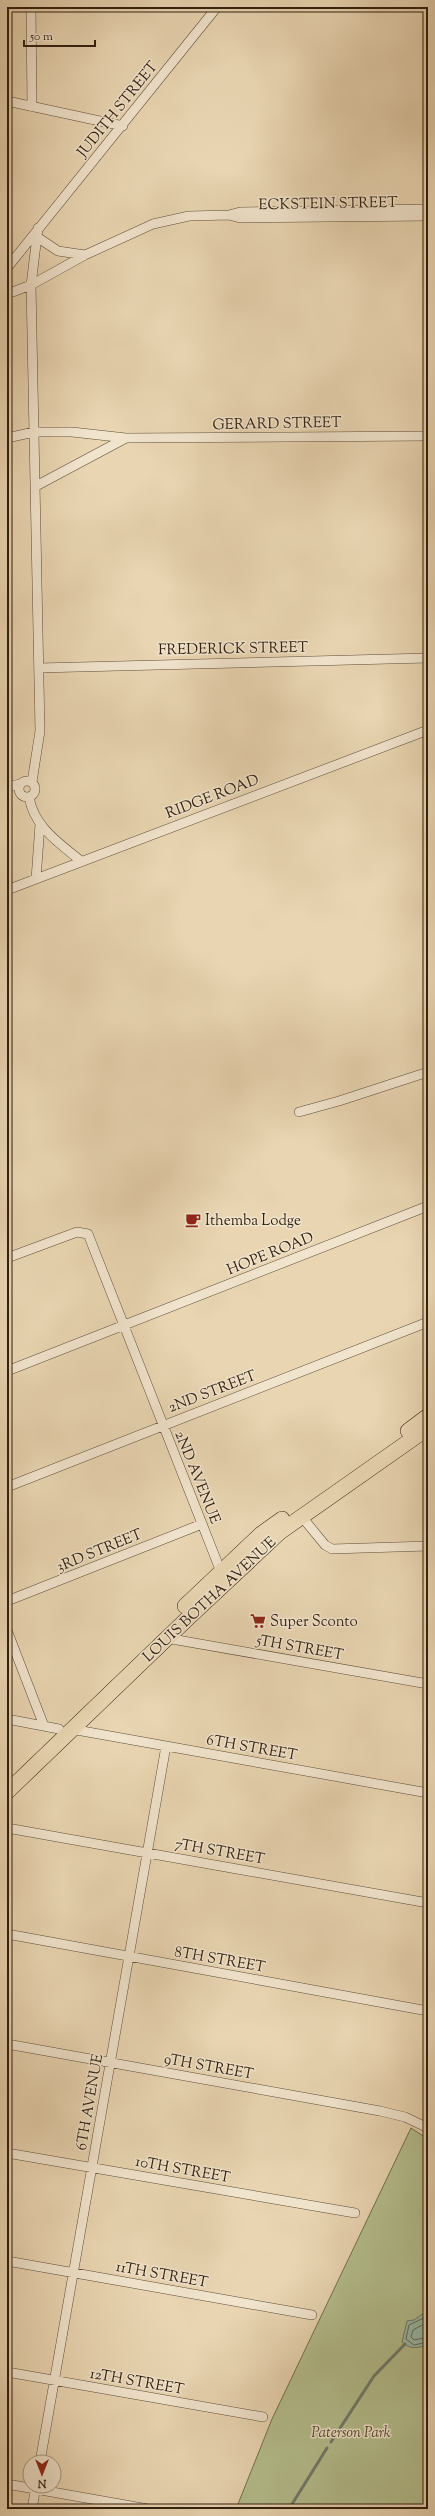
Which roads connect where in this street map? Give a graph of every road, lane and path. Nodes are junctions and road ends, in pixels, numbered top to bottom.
1 (31, 7) edge
2 (217, 7) edge
3 (7, 101) edge
4 (32, 107) junction
5 (123, 126) junction
6 (428, 210) edge
7 (229, 215) junction
8 (428, 216) edge
9 (38, 233) junction
10 (85, 255) junction
11 (7, 268) edge
12 (31, 285) junction
13 (7, 294) edge
14 (34, 432) junction
15 (428, 436) edge
16 (7, 438) edge
17 (126, 438) junction
18 (36, 486) junction
19 (428, 658) edge
20 (39, 668) junction
21 (428, 730) edge
22 (32, 782) junction
23 (20, 784) junction
24 (7, 787) edge
25 (29, 797) junction
26 (40, 824) junction
27 (81, 861) junction
28 (36, 878) junction
29 (7, 890) edge
30 (428, 1072) edge
31 (299, 1112) dead end
32 (428, 1206) edge
33 (7, 1258) edge
34 (428, 1322) edge
35 (122, 1326) junction
36 (7, 1371) edge
37 (428, 1416) edge
38 (162, 1426) junction
39 (428, 1428) edge
40 (7, 1486) edge
41 (302, 1516) junction
42 (202, 1524) junction
43 (428, 1546) edge
44 (221, 1572) junction
45 (7, 1601) edge
46 (7, 1630) edge
47 (166, 1638) junction
48 (428, 1684) edge
49 (7, 1719) edge
50 (58, 1728) junction
51 (166, 1746) junction
52 (7, 1779) edge
53 (7, 1792) edge
54 (428, 1793) edge
55 (7, 1828) edge
56 (147, 1853) junction
57 (428, 1903) edge
58 (7, 1934) edge
59 (129, 1956) junction
60 (428, 2011) edge
61 (7, 2044) edge
62 (110, 2063) junction
63 (428, 2128) edge
64 (7, 2153) edge
65 (92, 2168) junction
66 (355, 2213) dead end
67 (7, 2261) edge
68 (73, 2273) junction
69 (312, 2315) dead end
70 (7, 2372) edge
71 (55, 2381) junction
72 (263, 2417) dead end
73 (41, 2454) edge
74 (7, 2484) edge
75 (22, 2486) edge
76 (62, 2492) edge
77 (35, 2494) edge
78 (32, 2509) edge
79 (147, 2509) edge

1 - 4 street
2 - 5 street, JUDITH STREET
3 - 4 street
4 - 5 street
5 - 9 street, JUDITH STREET
6 - 7 street, ECKSTEIN STREET
7 - 8 street, ECKSTEIN STREET
7 - 10 street, ECKSTEIN STREET
9 - 10 street
9 - 11 street, JUDITH STREET
9 - 12 street
10 - 12 street, ECKSTEIN STREET
12 - 13 street, ECKSTEIN STREET
12 - 14 street
14 - 16 street, GERARD STREET
14 - 17 street, GERARD STREET
14 - 18 street
15 - 17 street, GERARD STREET
17 - 18 street, GERARD STREET
18 - 20 street
19 - 20 street, FREDERICK STREET
20 - 22 street
21 - 27 street, RIDGE ROAD
22 - 23 street
22 - 25 street
23 - 24 street
23 - 25 street
25 - 26 street
26 - 27 street
26 - 28 street
27 - 28 street, RIDGE ROAD
28 - 29 street, RIDGE ROAD
30 - 31 street
32 - 35 street, HOPE ROAD
33 - 35 street, 2ND AVENUE
34 - 38 street, 2ND STREET
35 - 36 street, HOPE ROAD
35 - 38 street, 2ND AVENUE
37 - 44 main road, LOUIS BOTHA AVENUE
38 - 40 street, 2ND STREET
38 - 42 street, 2ND AVENUE
39 - 41 main road, LOUIS BOTHA AVENUE
41 - 43 street
41 - 47 main road, LOUIS BOTHA AVENUE
42 - 44 street, 2ND AVENUE
42 - 45 street, 3RD STREET
44 - 50 main road, LOUIS BOTHA AVENUE
46 - 50 street
47 - 48 street, 5TH STREET
47 - 50 main road, LOUIS BOTHA AVENUE
49 - 50 street, 6TH STREET
50 - 51 street, 6TH STREET
50 - 52 main road, LOUIS BOTHA AVENUE
50 - 53 main road, LOUIS BOTHA AVENUE
51 - 54 street, 6TH STREET
51 - 56 street, 6TH AVENUE
55 - 56 street, 7TH STREET
56 - 57 street, 7TH STREET
56 - 59 street, 6TH AVENUE
58 - 59 street, 8TH STREET
59 - 60 street, 8TH STREET
59 - 62 street, 6TH AVENUE
61 - 62 street, 9TH STREET
62 - 63 street, 9TH STREET
62 - 65 street, 6TH AVENUE
64 - 65 street, 10TH STREET
65 - 66 street, 10TH STREET
65 - 68 street, 6TH AVENUE
67 - 68 street, 11TH STREET
68 - 69 street, 11TH STREET
68 - 71 street, 6TH AVENUE
70 - 71 street, 12TH STREET
71 - 72 street, 12TH STREET
71 - 73 street, 6TH AVENUE
74 - 75 street
76 - 79 street
77 - 78 street

